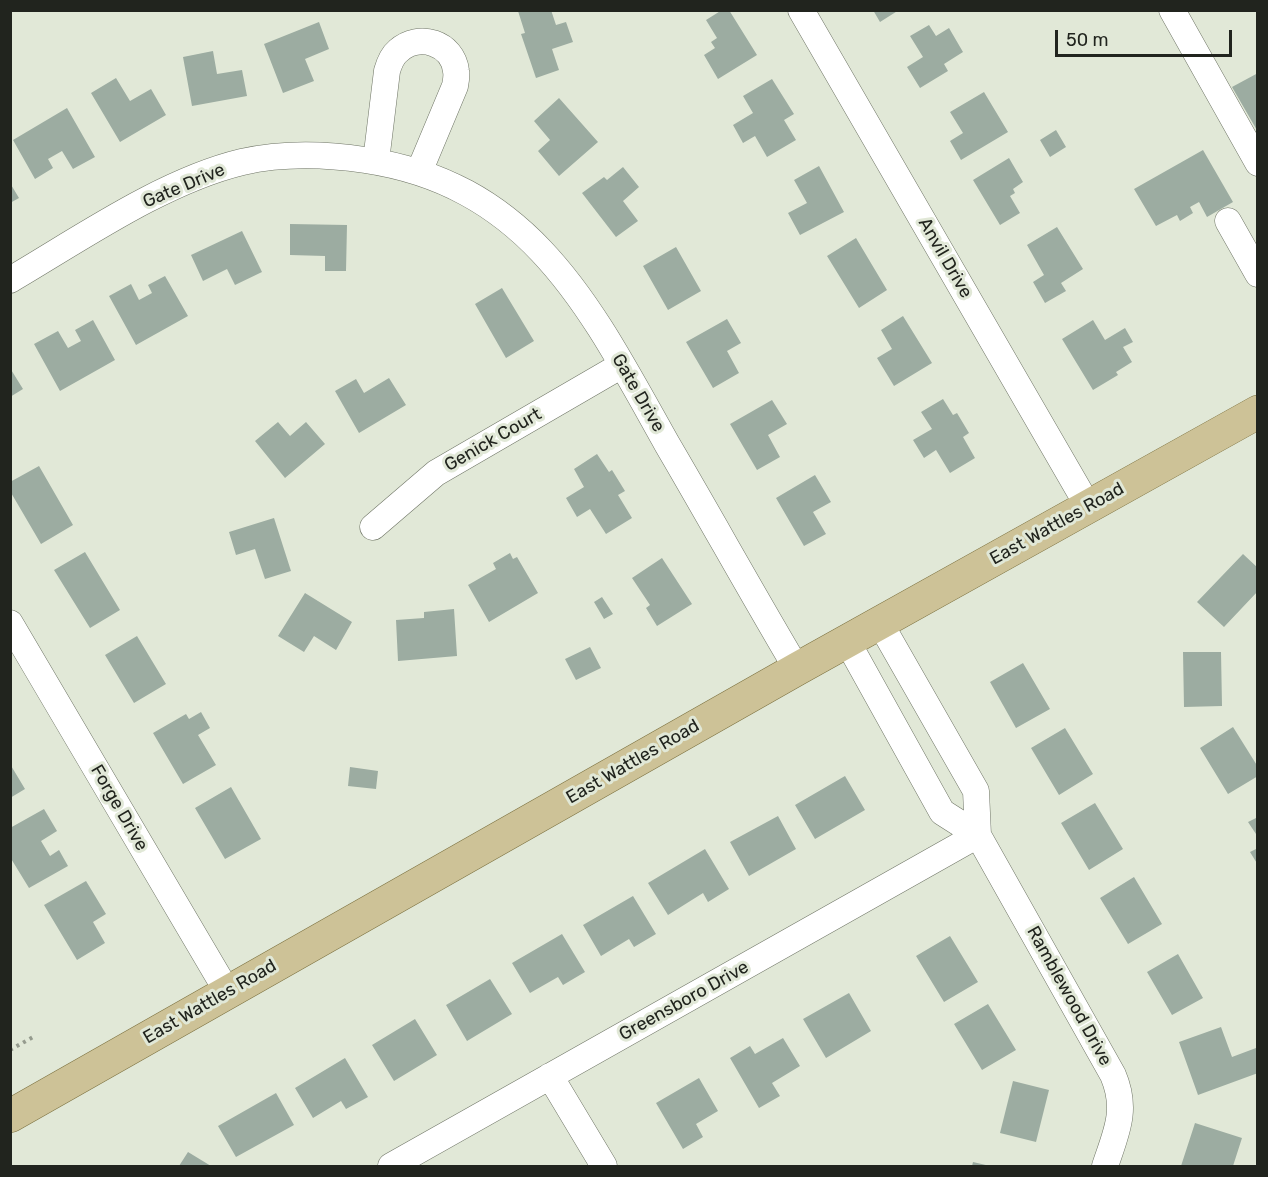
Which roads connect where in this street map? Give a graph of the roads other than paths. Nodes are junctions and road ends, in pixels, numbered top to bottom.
1 (801, 10) edge
2 (1172, 10) edge
3 (376, 162) junction
4 (1257, 163) edge
5 (419, 172) junction
6 (1227, 220) dead end
7 (1257, 274) edge
8 (10, 280) edge
9 (622, 365) junction
10 (1257, 412) edge
11 (1088, 506) junction
12 (373, 527) dead end
13 (10, 623) edge
14 (880, 623) junction
15 (847, 641) junction
16 (797, 669) junction
17 (978, 835) junction
18 (228, 993) junction
19 (550, 1076) junction
20 (10, 1116) edge
21 (391, 1167) edge
22 (604, 1167) edge
23 (1105, 1167) edge

1 - 11 street, Anvil Drive
2 - 4 street
3 - 5 street, Gate Drive
3 - 5 street
3 - 8 street, Gate Drive
5 - 9 street, Gate Drive
6 - 7 street
9 - 12 street, Genick Court
9 - 16 street, Gate Drive
10 - 11 main road, East Wattles Road
11 - 14 main road, East Wattles Road
13 - 18 street, Forge Drive
14 - 15 main road, East Wattles Road
14 - 17 street, Ramblewood Drive
15 - 16 main road, East Wattles Road
15 - 17 street, Ramblewood Drive
16 - 18 main road, East Wattles Road
17 - 19 street, Greensboro Drive
17 - 23 street, Ramblewood Drive
18 - 20 main road, East Wattles Road
19 - 21 street, Greensboro Drive
19 - 22 street

